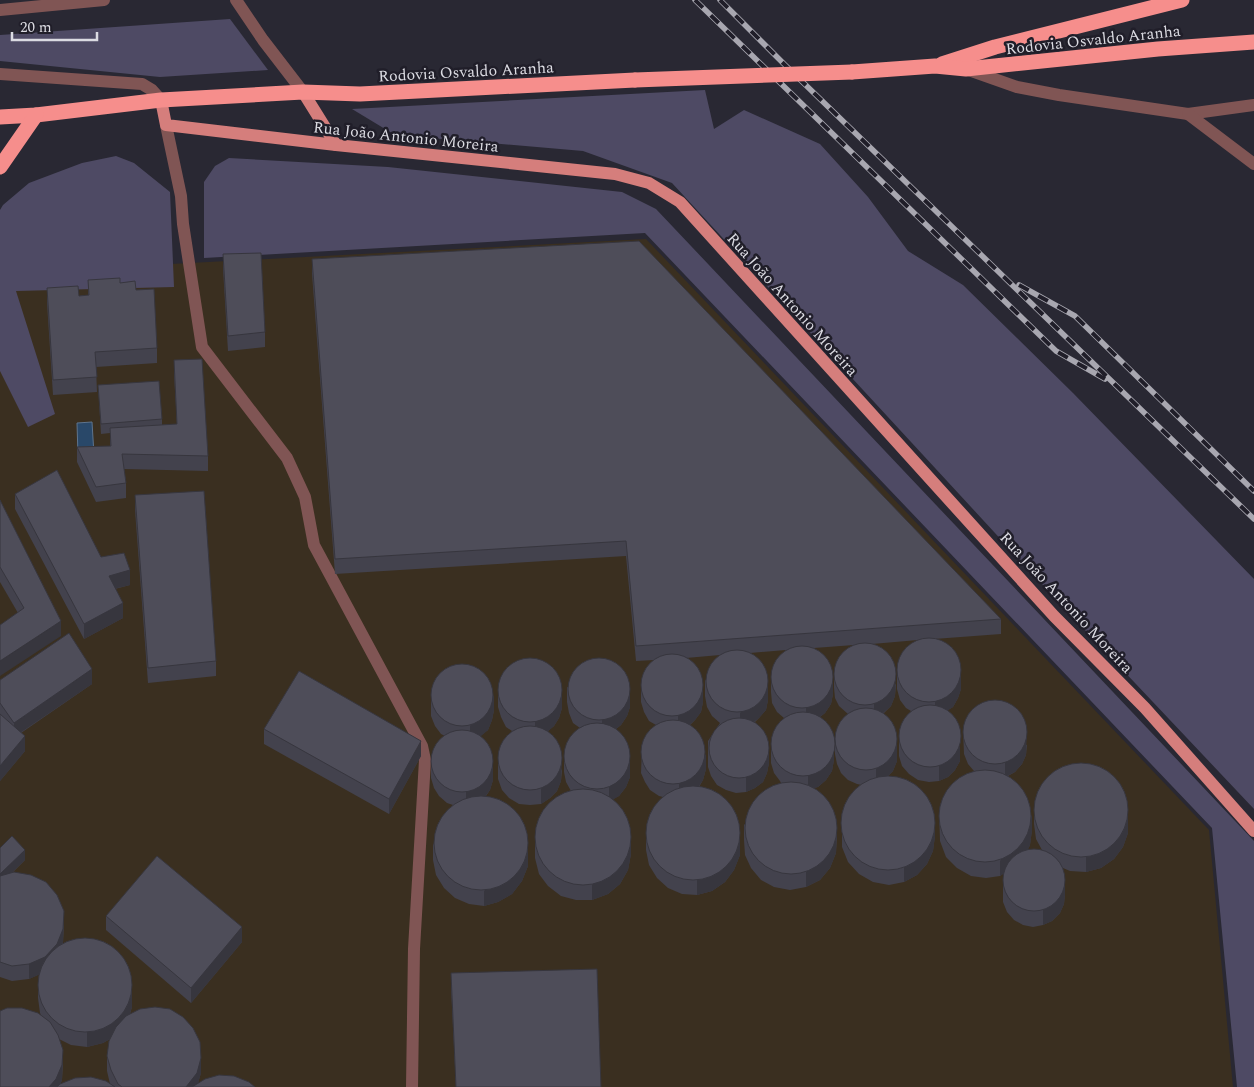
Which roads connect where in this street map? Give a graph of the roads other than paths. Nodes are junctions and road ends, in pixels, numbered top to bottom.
1 (104, 0) edge
2 (236, 0) edge
3 (1182, 0) edge
4 (0, 10) edge
5 (1254, 42) edge
6 (936, 66) junction
7 (966, 69) junction
8 (0, 74) edge
9 (303, 92) junction
10 (160, 100) junction
11 (1254, 105) edge
12 (1188, 114) junction
13 (36, 115) junction
14 (0, 118) edge
15 (166, 124) junction
16 (336, 145) junction
17 (1254, 164) edge
18 (0, 167) edge
19 (1254, 831) edge
20 (412, 1087) edge

1 - 4 street
2 - 9 street
3 - 6 highway, Rodovia Osvaldo Aranha
5 - 7 highway, Rodovia Osvaldo Aranha
6 - 7 highway, Rodovia Osvaldo Aranha
6 - 9 highway, Rodovia Osvaldo Aranha, bridge
7 - 12 street
8 - 10 street
9 - 10 highway, Rodovia Osvaldo Aranha
9 - 16 main road
10 - 13 highway, Rodovia Osvaldo Aranha
10 - 15 main road
11 - 12 street
12 - 17 street
13 - 14 highway, Rodovia Osvaldo Aranha
13 - 18 highway
15 - 16 main road, Rua João Antonio Moreira
15 - 20 street
16 - 19 main road, Rua João Antonio Moreira

